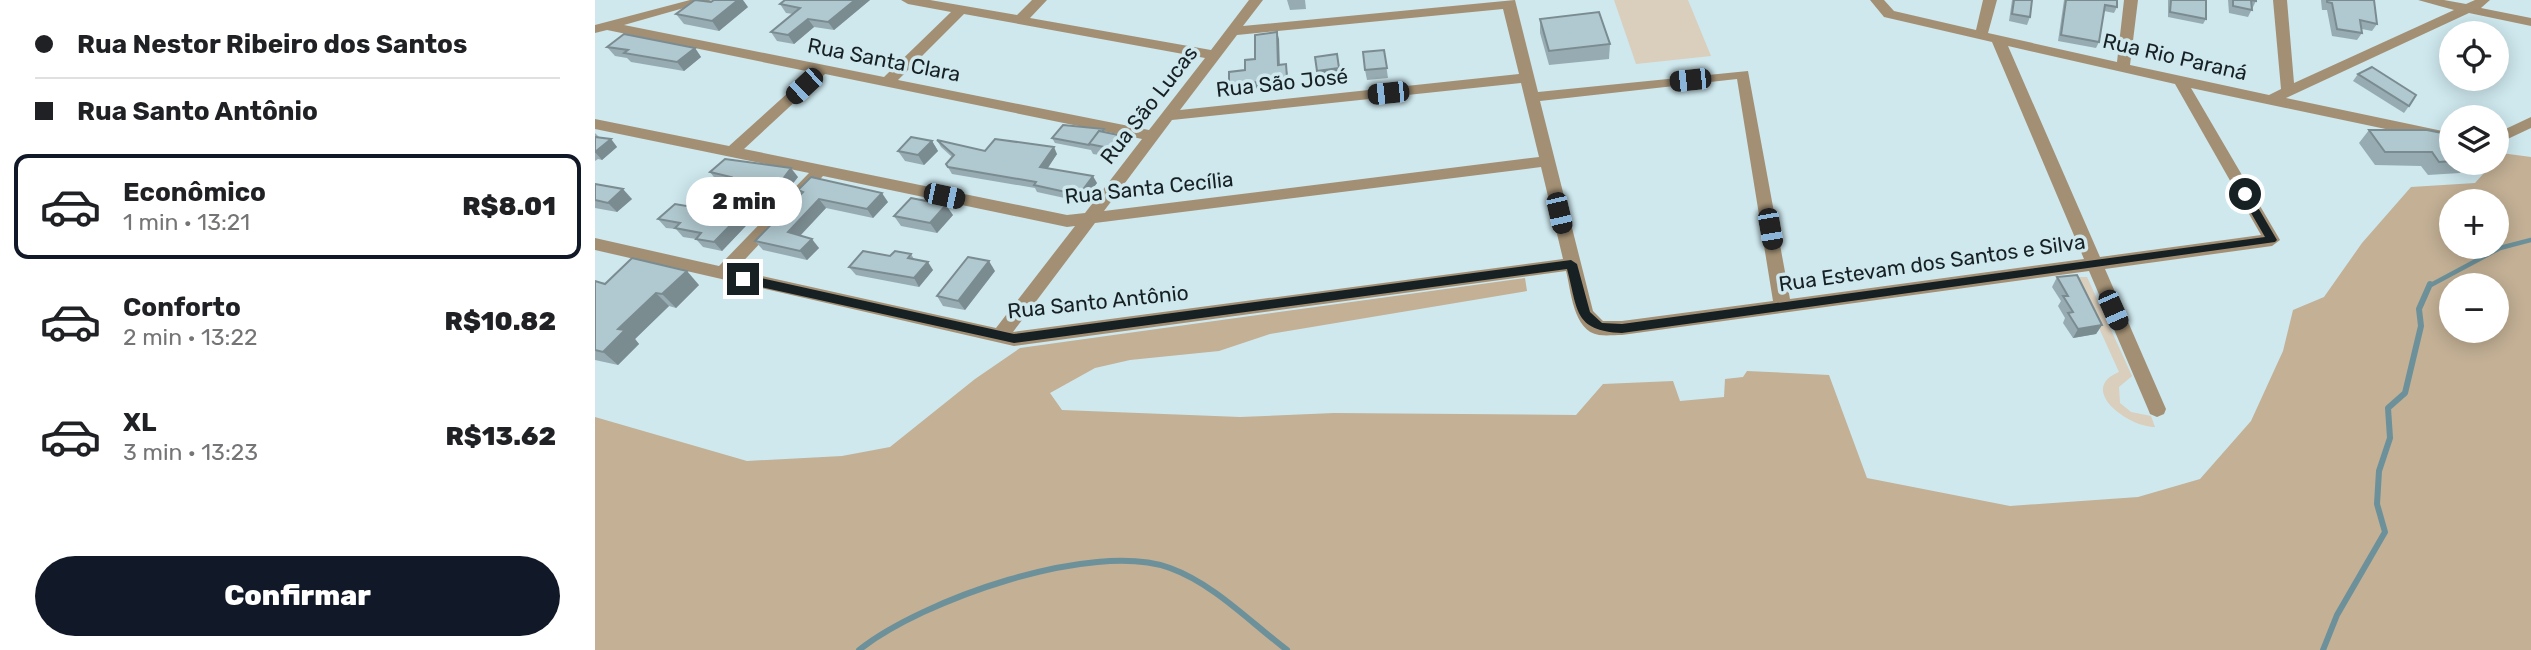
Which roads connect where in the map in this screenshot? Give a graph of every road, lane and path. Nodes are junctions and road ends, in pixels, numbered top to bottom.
1 (705, 0) edge
2 (908, 0) edge
3 (1040, 0) edge
4 (1257, 0) edge
5 (1877, 0) edge
6 (1990, 0) edge
7 (2131, 0) edge
8 (2280, 0) edge
9 (2425, 0) edge
10 (1508, 2) edge
11 (2476, 3) edge
12 (960, 9) junction
13 (2531, 10) edge
14 (1020, 20) junction
15 (2531, 22) edge
16 (601, 27) edge
17 (1233, 31) junction
18 (1981, 35) junction
19 (1998, 39) junction
20 (1214, 55) junction
21 (2123, 67) junction
22 (822, 69) junction
23 (1527, 78) junction
24 (2180, 81) junction
25 (888, 82) junction
26 (2288, 91) junction
27 (1531, 97) junction
28 (2270, 100) junction
29 (1167, 116) junction
30 (2531, 122) edge
31 (595, 124) edge
32 (2509, 133) edge
33 (2439, 135) edge
34 (1152, 136) junction
35 (731, 153) junction
36 (1547, 161) junction
37 (820, 171) junction
38 (1088, 219) junction
39 (595, 244) edge
40 (1571, 264) junction
41 (2093, 264) junction
42 (722, 273) junction
43 (1783, 307) junction
44 (1000, 336) junction
45 (2157, 409) dead end

1 - 16 street
2 - 12 street
3 - 14 street
4 - 17 street, Rua São Lucas
5 - 18 street, Rua Rio Paraná
6 - 18 street
7 - 21 street
8 - 26 street
9 - 11 street
10 - 17 street
10 - 23 street
11 - 13 street
11 - 15 street
11 - 26 street
12 - 14 street
12 - 25 street
14 - 20 street
16 - 22 street, Rua Santa Clara
17 - 20 street, Rua São Lucas
18 - 19 street, Rua Rio Paraná
19 - 21 street, Rua Rio Paraná
19 - 41 street
20 - 29 street, Rua São Lucas
21 - 24 street, Rua Rio Paraná
22 - 25 street, Rua Santa Clara
22 - 35 street
23 - 27 street
23 - 29 street, Rua São José
24 - 28 street, Rua Rio Paraná
24 - 41 street, Rua Estevam dos Santos e Silva
25 - 34 street, Rua Santa Clara
26 - 28 street
27 - 36 street
27 - 43 street
28 - 33 street, Rua Rio Paraná
29 - 34 street, Rua São Lucas
30 - 32 street
31 - 35 street, Rua Santa Cecília
34 - 38 street, Rua São Lucas
35 - 37 street, Rua Santa Cecília
36 - 38 street, Rua Santa Cecília
36 - 40 street
37 - 38 street, Rua Santa Cecília
37 - 42 street
38 - 44 street, Rua São Lucas
39 - 42 street, Rua Santo Antônio
40 - 43 street, Rua Estevam dos Santos e Silva
40 - 44 street, Rua Santo Antônio
41 - 43 street, Rua Estevam dos Santos e Silva
41 - 45 street
42 - 44 street, Rua Santo Antônio

